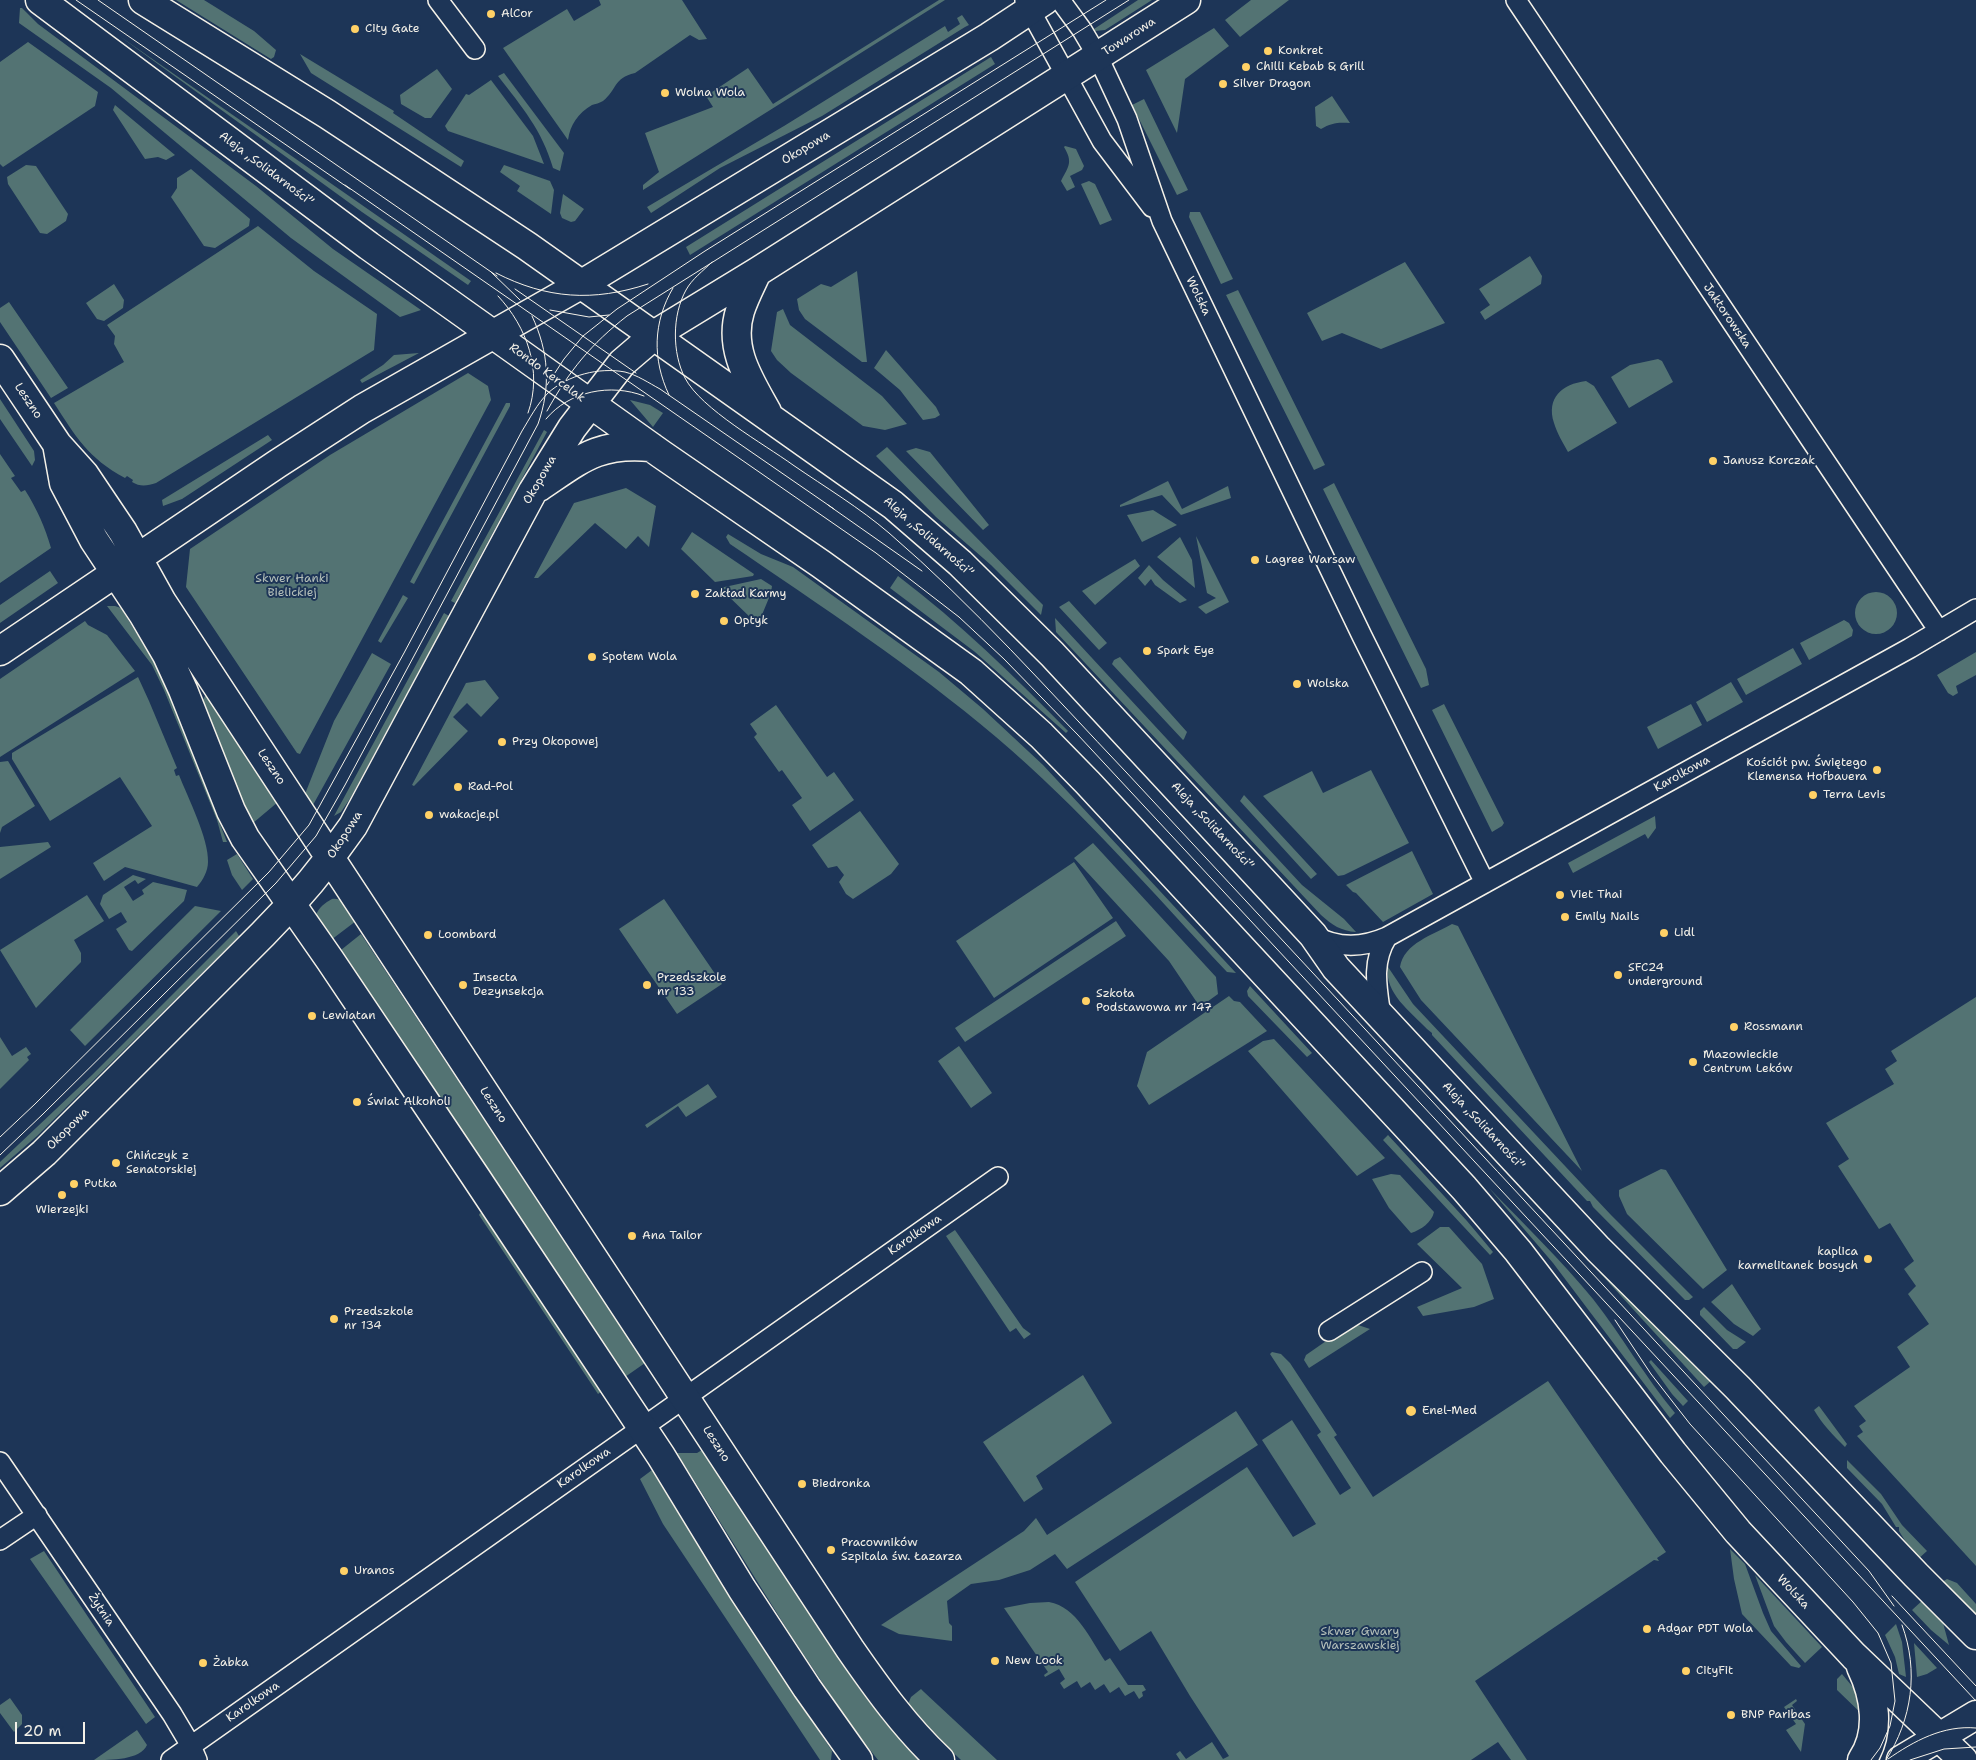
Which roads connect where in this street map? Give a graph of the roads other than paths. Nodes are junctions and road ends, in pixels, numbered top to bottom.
1 (40, 0) edge
2 (143, 0) edge
3 (438, 0) edge
4 (1060, 0) edge
5 (1186, 0) edge
6 (1516, 0) edge
7 (1033, 3) edge
8 (474, 49) dead end
9 (1098, 57) junction
10 (1067, 76) junction
11 (1162, 221) junction
12 (756, 272) junction
13 (582, 284) junction
14 (494, 335) junction
15 (653, 335) junction
16 (0, 359) edge
17 (590, 403) junction
18 (770, 417) junction
19 (57, 444) junction
20 (651, 447) junction
21 (534, 491) junction
22 (138, 558) junction
23 (116, 573) junction
24 (1976, 609) edge
25 (1939, 632) junction
26 (0, 651) edge
27 (331, 858) junction
28 (1485, 883) junction
29 (292, 905) junction
30 (1313, 935) junction
31 (1387, 937) junction
32 (1381, 1016) junction
33 (998, 1177) dead end
34 (0, 1191) edge
35 (1422, 1272) dead end
36 (1329, 1331) dead end
37 (685, 1397) junction
38 (641, 1427) junction
39 (0, 1462) edge
40 (37, 1515) junction
41 (0, 1540) edge
42 (1976, 1635) edge
43 (1858, 1661) junction
44 (1976, 1715) edge
45 (1938, 1738) junction
46 (194, 1753) edge
47 (171, 1760) edge
48 (858, 1760) edge
49 (940, 1760) edge
50 (1862, 1760) edge
51 (1902, 1760) edge
52 (1963, 1760) edge

1 - 14 main road, Aleja „Solidarności”
2 - 13 main road
3 - 8 street
4 - 9 street, Wolska
5 - 9 main road, Towarowa
6 - 25 street, Jaktorowska
7 - 10 street, Wolska
7 - 13 main road, Okopowa
9 - 10 main road
9 - 11 street, Wolska
10 - 11 street, Wolska
10 - 12 main road
11 - 28 street, Wolska
12 - 15 main road
12 - 18 main road
13 - 14 main road, Rondo Kercelak
13 - 15 main road
14 - 17 main road, Rondo Kercelak
14 - 22 main road
15 - 17 main road, Rondo Kercelak
15 - 18 main road, Aleja „Solidarności”
16 - 19 main road, Leszno
17 - 20 main road
17 - 21 main road, Okopowa
18 - 30 main road, Aleja „Solidarności”
19 - 22 main road, Leszno
19 - 23 main road, Leszno
20 - 21 main road
20 - 43 main road, Wolska
21 - 27 main road, Okopowa
22 - 23 main road
22 - 27 main road, Leszno
23 - 26 main road
23 - 29 main road, Leszno
24 - 25 street, Karolkowa
25 - 28 street, Karolkowa
27 - 29 main road, Okopowa
27 - 37 main road, Leszno
28 - 31 street, Karolkowa
29 - 34 main road, Okopowa
29 - 38 main road, Leszno
30 - 31 street, Karolkowa
30 - 32 main road, Aleja „Solidarności”
31 - 32 street
32 - 42 main road, Aleja „Solidarności”
33 - 37 street, Karolkowa
35 - 36 street
37 - 38 street, Karolkowa
37 - 49 main road, Leszno
38 - 46 street, Karolkowa
38 - 48 main road, Leszno
39 - 40 street, Żytnia
40 - 41 street
40 - 46 street, Żytnia
43 - 45 main road, Wolska
43 - 50 main road
44 - 45 main road
45 - 51 main road
45 - 52 main road, Wolska
46 - 47 street, Karolkowa

